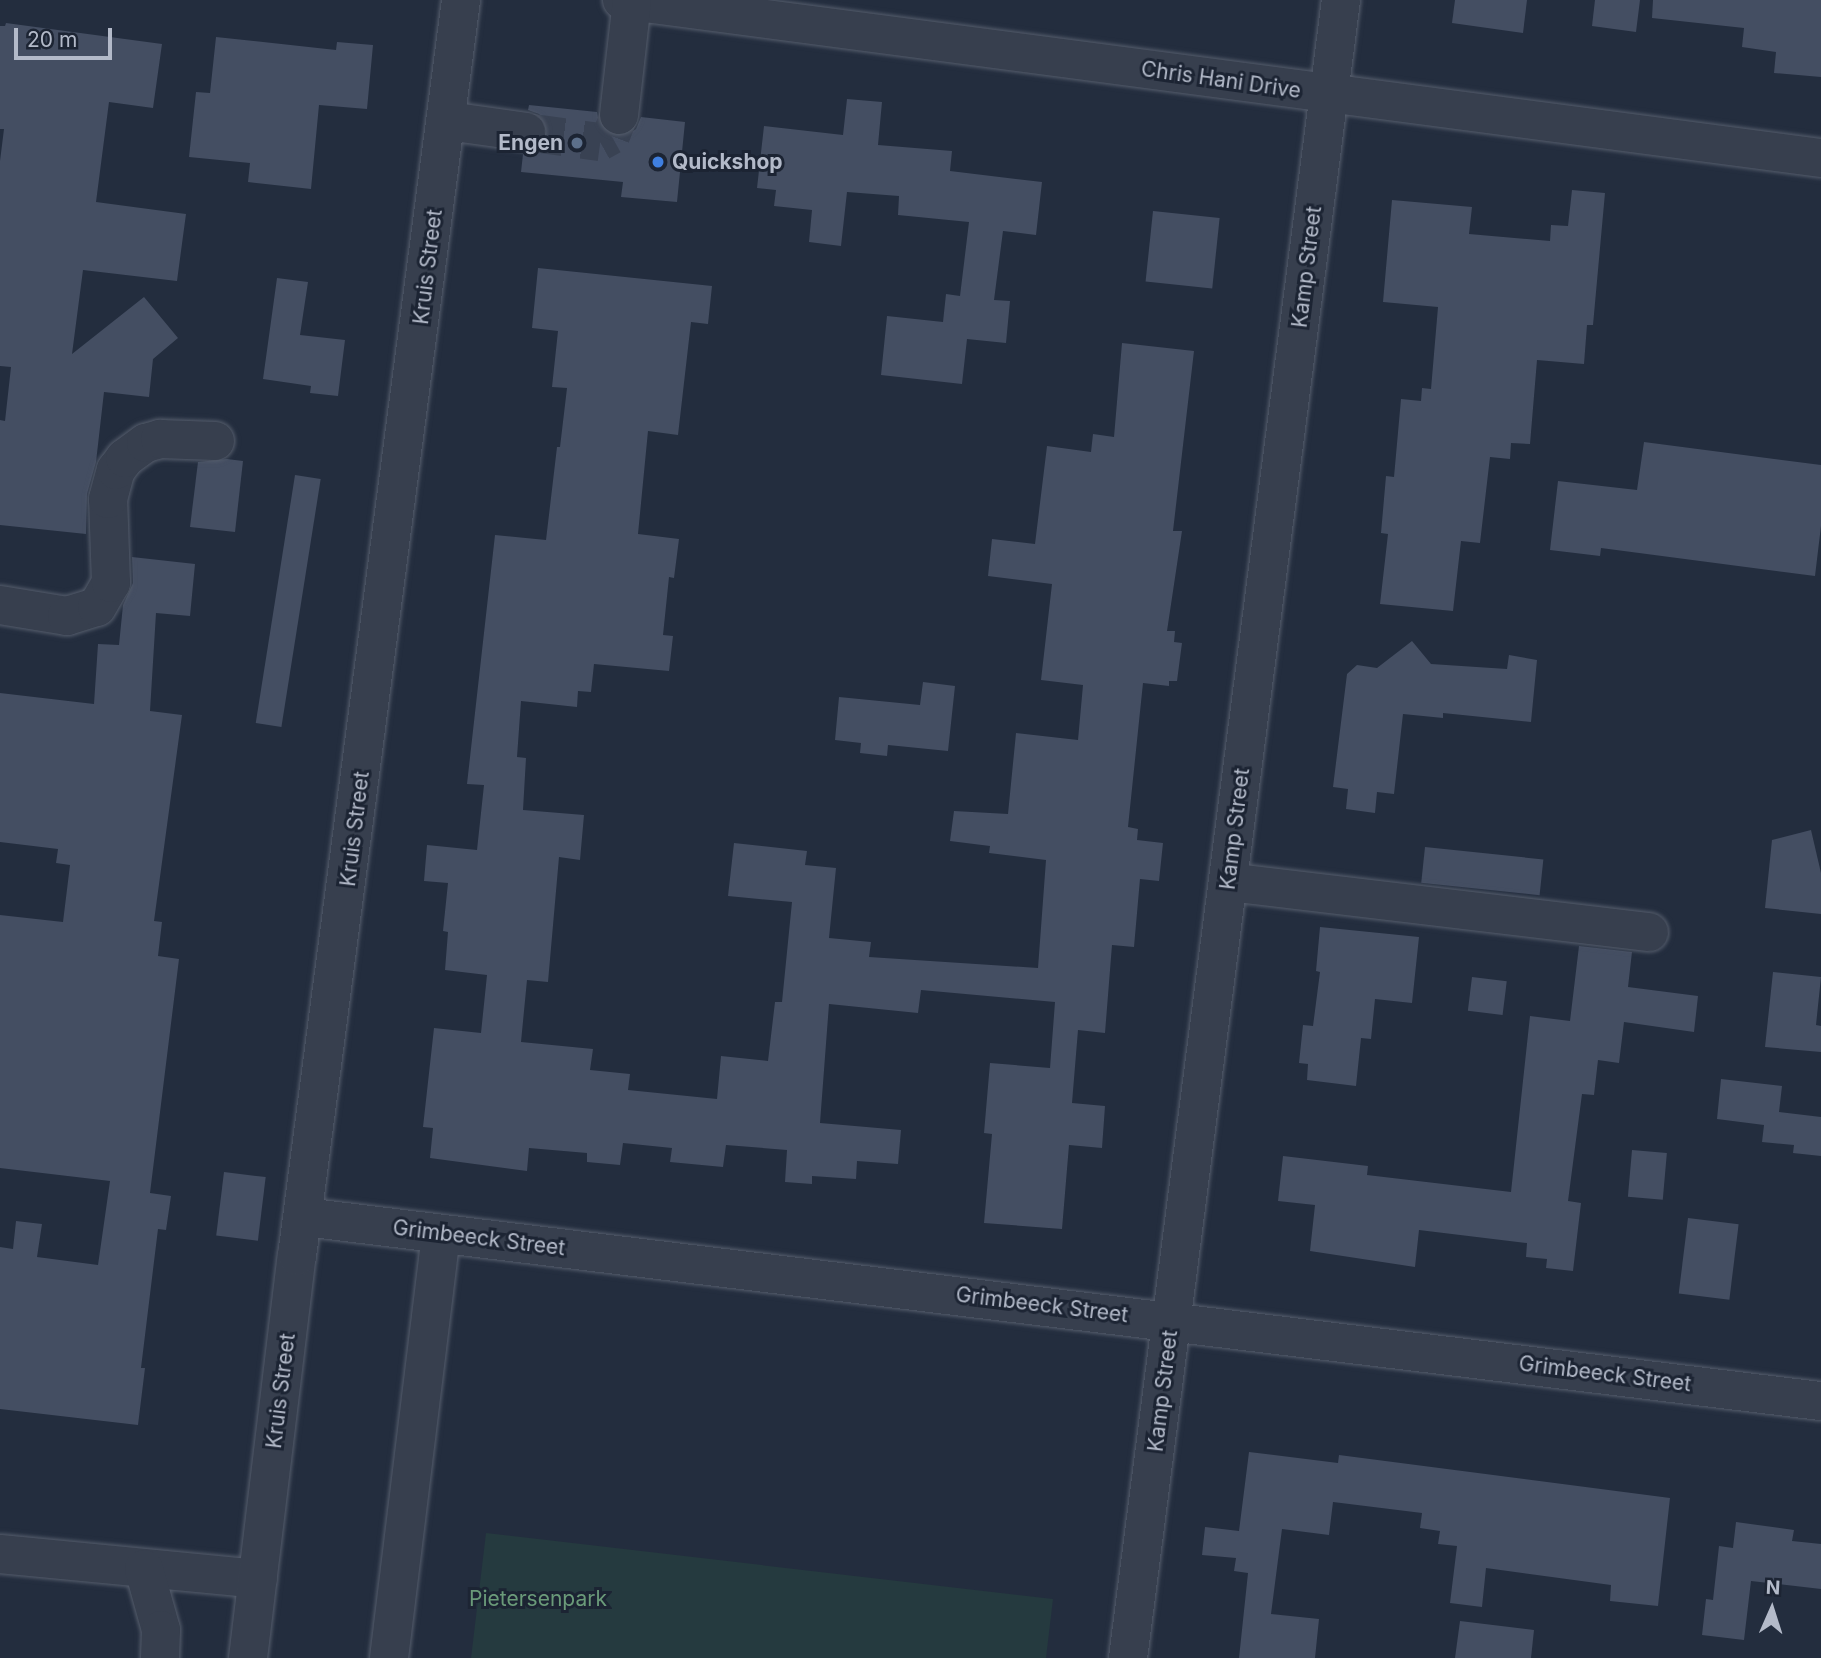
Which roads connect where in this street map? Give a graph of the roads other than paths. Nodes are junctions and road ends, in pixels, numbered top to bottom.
1 (461, 0) edge
2 (1341, 0) edge
3 (627, 1) edge
4 (1329, 95) junction
5 (619, 115) tunnel mouth
6 (448, 121) junction
7 (526, 132) tunnel mouth
8 (1821, 158) edge
9 (215, 441) dead end
10 (0, 605) edge
11 (1228, 882) junction
12 (1649, 932) dead end
13 (304, 1217) junction
14 (441, 1234) junction
15 (1172, 1321) junction
16 (1821, 1401) edge
17 (0, 1554) edge
18 (144, 1569) junction
19 (258, 1579) junction
20 (160, 1658) edge
21 (248, 1658) edge
22 (389, 1658) edge
23 (1128, 1658) edge

1 - 6 street, Kruis Street
2 - 4 street, Kamp Street
3 - 4 street, Chris Hani Drive
3 - 5 street
4 - 8 street, Chris Hani Drive
4 - 11 street, Kamp Street
6 - 7 street
6 - 13 street, Kruis Street
9 - 10 street
11 - 12 street
11 - 15 street, Kamp Street
13 - 14 street, Grimbeeck Street
13 - 19 street, Kruis Street
14 - 15 street, Grimbeeck Street
14 - 22 street
15 - 16 street, Grimbeeck Street
15 - 23 street, Kamp Street
17 - 18 street
18 - 19 street
18 - 20 street
19 - 21 street, Kruis Street

